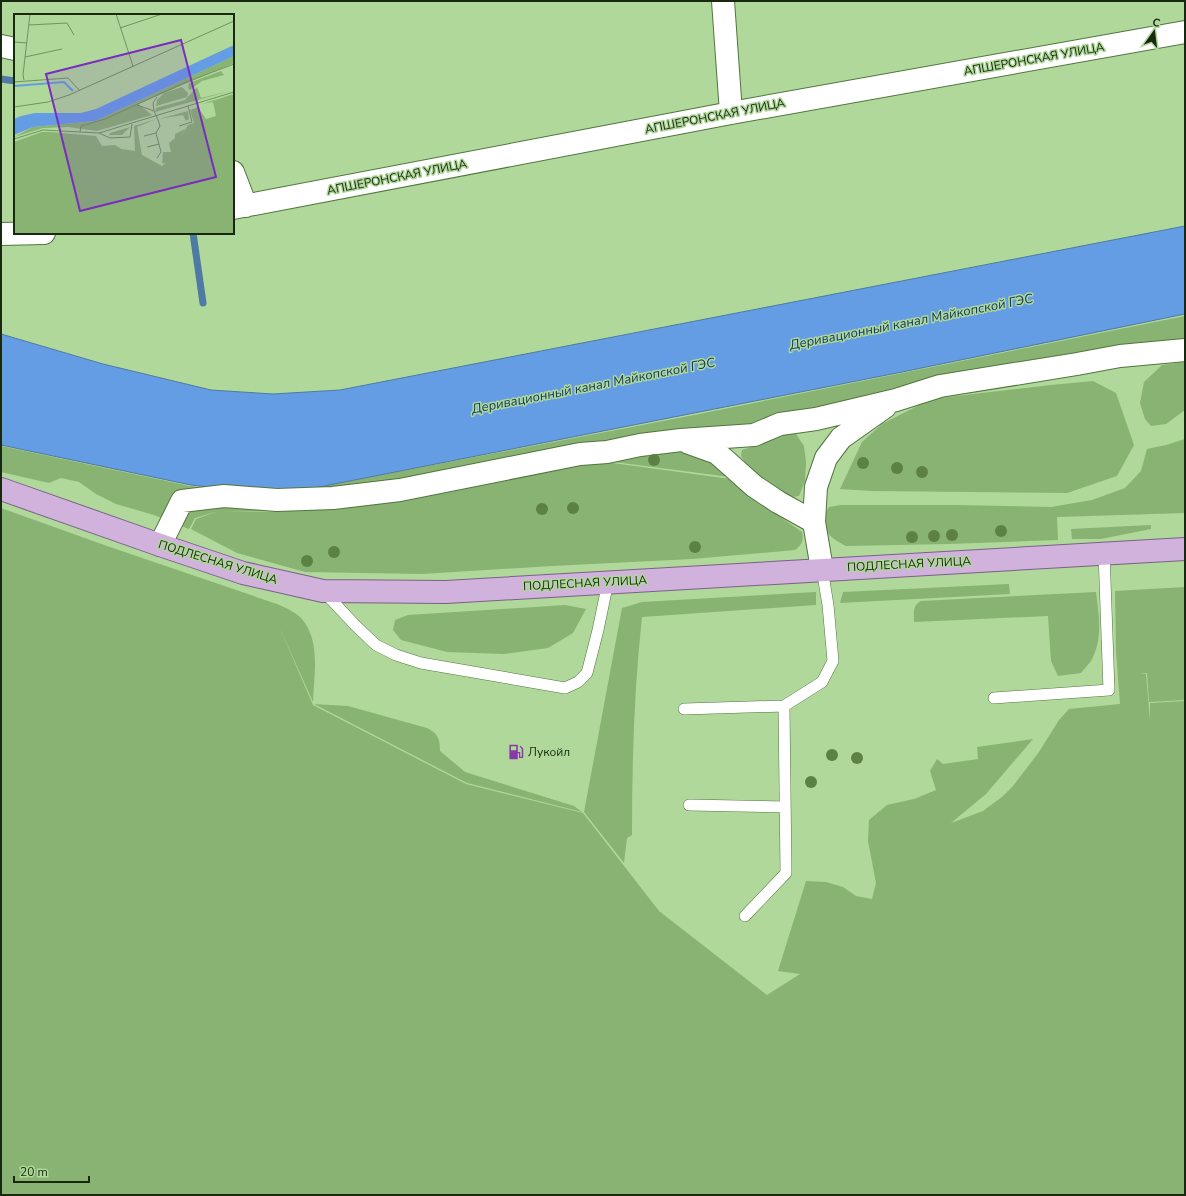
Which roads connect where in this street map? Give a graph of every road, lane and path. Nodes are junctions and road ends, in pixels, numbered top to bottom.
1 (723, 1) edge
2 (1185, 32) edge
3 (1, 46) edge
4 (14, 49) edge
5 (731, 113) junction
6 (234, 177) edge
7 (240, 207) edge
8 (1, 234) edge
9 (14, 234) edge
10 (1185, 350) edge
11 (896, 400) junction
12 (681, 440) junction
13 (1, 490) edge
14 (814, 522) junction
15 (160, 546) junction
16 (1185, 548) edge
17 (1104, 553) junction
18 (822, 569) junction
19 (608, 582) junction
20 (323, 591) junction
21 (994, 698) dead end
22 (784, 706) junction
23 (684, 709) dead end
24 (689, 805) dead end
25 (785, 807) junction
26 (745, 916) dead end

1 - 5 street
2 - 5 street, АПШЕРОНСКАЯ УЛИЦА
3 - 4 street
5 - 7 street, АПШЕРОНСКАЯ УЛИЦА
6 - 7 street, АПШЕРОНСКАЯ УЛИЦА
8 - 9 street
10 - 11 street
11 - 12 street
11 - 14 street
12 - 14 street
12 - 15 street
13 - 15 main road, ПОДЛЕСНАЯ УЛИЦА
14 - 18 street
15 - 20 main road, ПОДЛЕСНАЯ УЛИЦА
16 - 17 main road, ПОДЛЕСНАЯ УЛИЦА
17 - 18 main road, ПОДЛЕСНАЯ УЛИЦА
17 - 21 lane
18 - 19 main road, ПОДЛЕСНАЯ УЛИЦА
18 - 22 lane
19 - 20 main road, ПОДЛЕСНАЯ УЛИЦА
19 - 20 lane
22 - 23 lane
22 - 25 lane
24 - 25 lane
25 - 26 lane

